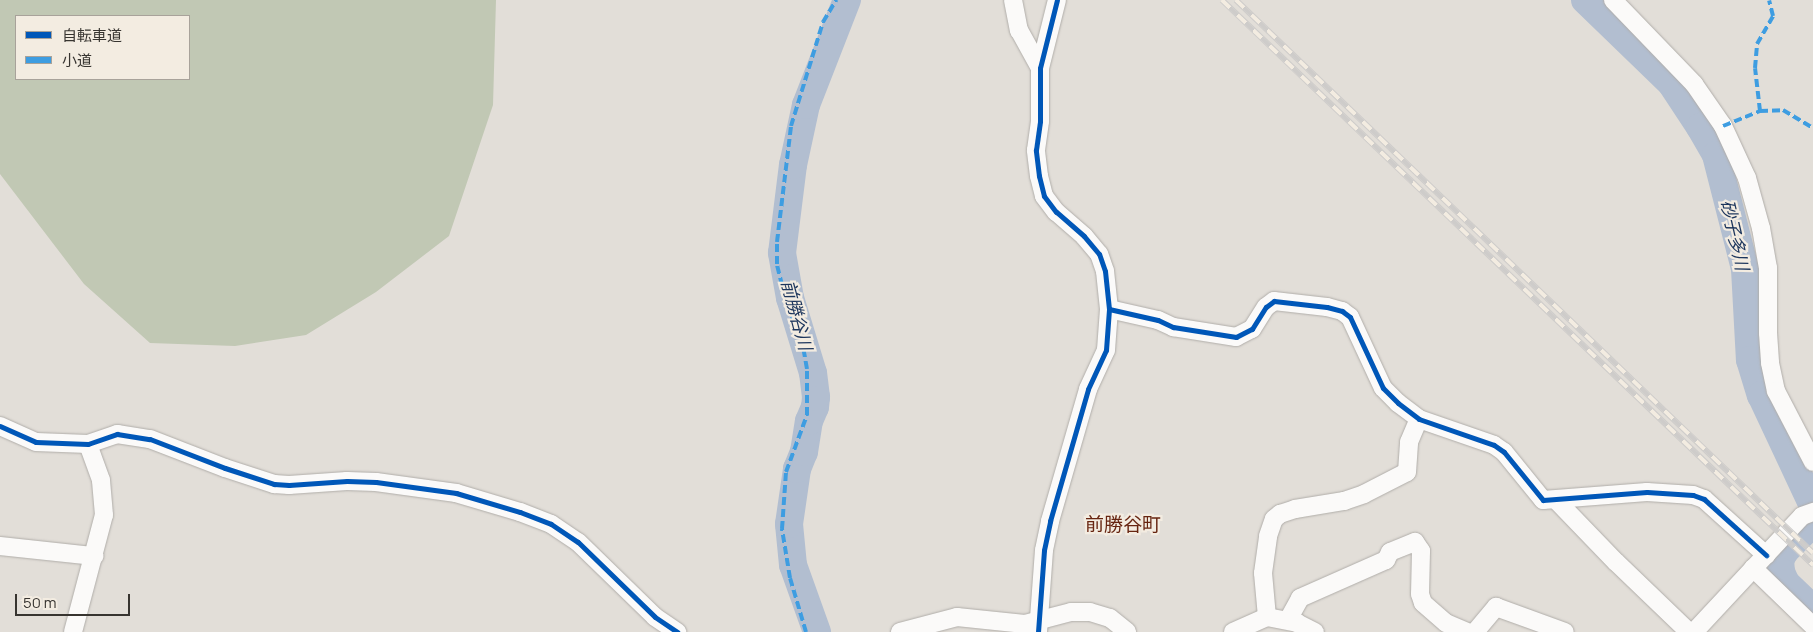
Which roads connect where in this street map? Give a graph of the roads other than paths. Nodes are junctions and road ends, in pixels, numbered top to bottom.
1 (1013, 0) edge
2 (1057, 0) edge
3 (1613, 0) edge
4 (1040, 68) junction
5 (1109, 309) junction
6 (1419, 419) junction
7 (0, 426) edge
8 (88, 444) junction
9 (1813, 462) edge
10 (1557, 501) junction
11 (1813, 512) edge
12 (0, 546) edge
13 (1766, 554) junction
14 (94, 556) junction
15 (1753, 568) junction
16 (1267, 618) junction
17 (1288, 620) junction
18 (1039, 626) edge
19 (1813, 626) edge
20 (73, 632) edge
21 (677, 632) edge
22 (900, 632) edge
23 (1126, 632) edge
24 (1233, 632) edge
25 (1315, 632) edge
26 (1467, 632) edge
27 (1476, 632) edge
28 (1565, 632) edge
29 (1689, 632) edge
30 (1694, 632) edge

1 - 4 street
2 - 4 street
3 - 9 street
4 - 5 street
5 - 6 street
5 - 18 street
6 - 10 street
6 - 16 street
7 - 8 street
8 - 14 street
8 - 21 street
10 - 13 street
10 - 29 street
11 - 13 street
12 - 14 street
13 - 15 street
14 - 20 street
15 - 19 street
15 - 30 street
16 - 17 street
16 - 24 street
17 - 25 street
17 - 26 street
18 - 22 street
18 - 23 street
27 - 28 street

